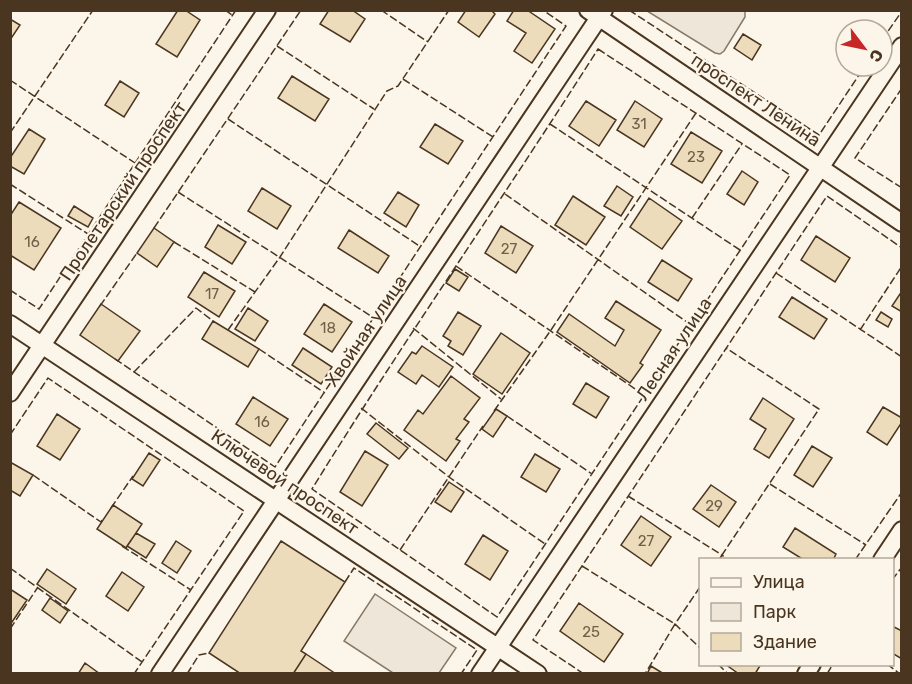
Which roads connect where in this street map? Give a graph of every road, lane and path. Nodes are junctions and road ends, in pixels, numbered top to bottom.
1 (267, 10) edge
2 (597, 13) edge
3 (902, 46) edge
4 (820, 167) junction
5 (902, 223) edge
6 (10, 324) edge
7 (43, 345) junction
8 (10, 393) edge
9 (276, 500) junction
10 (902, 530) edge
11 (883, 558) edge
12 (498, 647) junction
13 (160, 674) edge
14 (480, 674) edge
15 (538, 674) edge

1 - 7 street, Пролетарский проспект
2 - 4 street, проспект Ленина
2 - 9 street, Хвойная улица
3 - 4 street, Лесная улица
4 - 5 street, проспект Ленина
4 - 12 street, Лесная улица
6 - 7 street, Ключевой проспект
7 - 8 street, Пролетарский проспект
7 - 9 street, Ключевой проспект
9 - 12 street, Ключевой проспект
9 - 13 street, Хвойная улица
10 - 11 street
12 - 14 street, Лесная улица
12 - 15 street, Ключевой проспект

